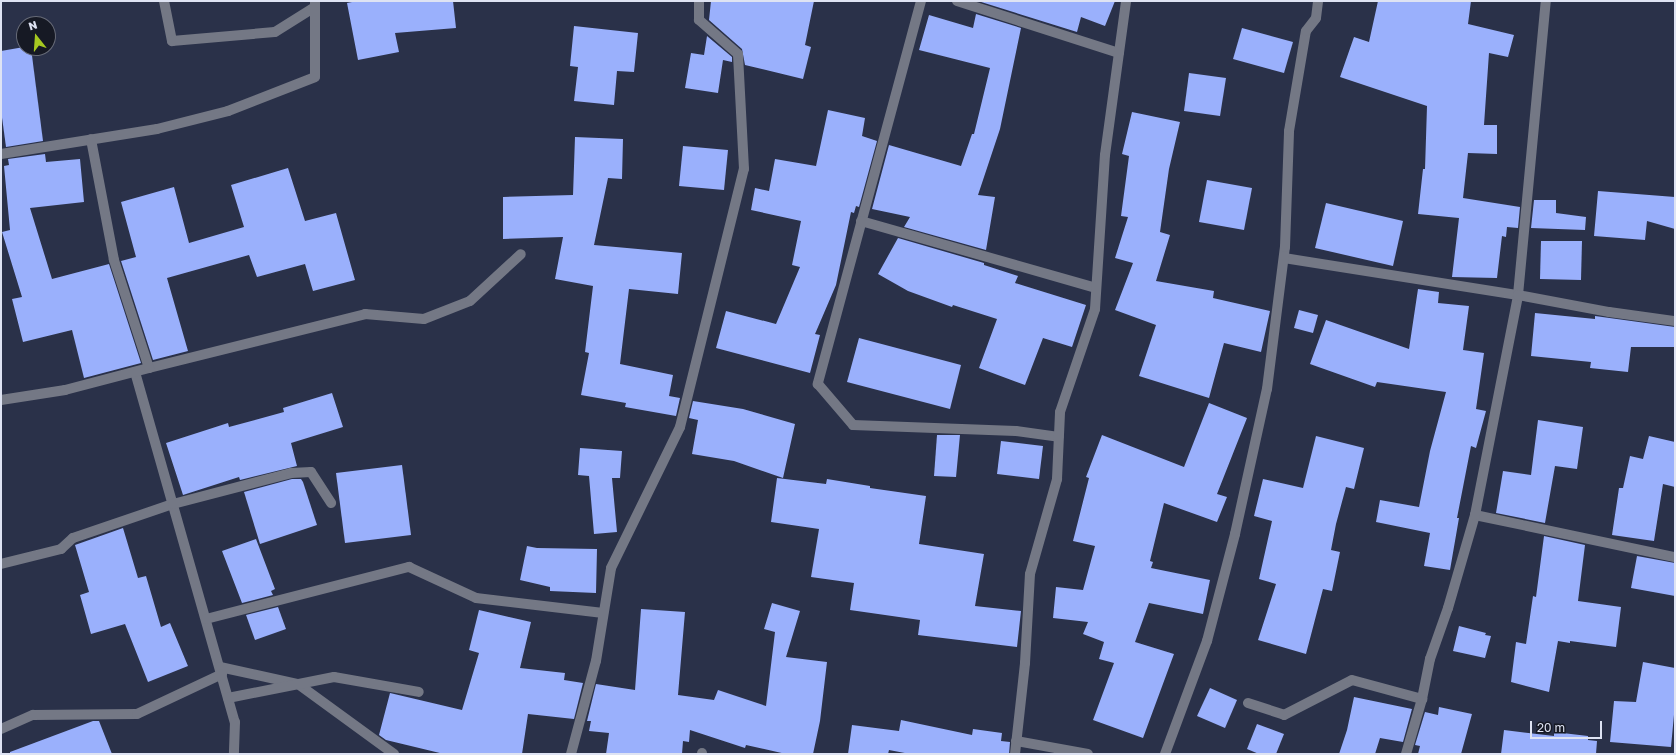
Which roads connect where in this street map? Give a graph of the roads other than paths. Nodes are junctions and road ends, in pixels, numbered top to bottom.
1 (164, 1) edge
2 (699, 1) edge
3 (921, 1) edge
4 (957, 1) edge
5 (1126, 1) edge
6 (1318, 1) edge
7 (1546, 1) edge
8 (315, 4) edge
9 (1118, 53) junction
10 (91, 139) junction
11 (1, 154) edge
12 (861, 221) junction
13 (521, 254) dead end
14 (1284, 258) junction
15 (1096, 288) junction
16 (1518, 295) junction
17 (1675, 321) edge
18 (149, 368) junction
19 (135, 372) junction
20 (1, 400) edge
21 (1059, 437) junction
22 (331, 503) dead end
23 (173, 504) junction
24 (1475, 515) junction
25 (1675, 557) edge
26 (1, 564) edge
27 (603, 613) junction
28 (206, 618) junction
29 (221, 671) junction
30 (298, 684) junction
31 (419, 692) dead end
32 (228, 698) junction
33 (1422, 699) junction
34 (1248, 703) dead end
35 (1, 729) edge
36 (1016, 740) junction
37 (234, 754) edge
38 (394, 754) edge
39 (571, 754) edge
40 (1015, 754) edge
41 (1088, 754) edge
42 (1165, 754) edge
43 (1406, 754) edge

1 - 8 street
2 - 27 street
3 - 12 street
4 - 9 street
5 - 9 street
6 - 14 street
7 - 16 street
8 - 10 street
9 - 15 street
10 - 11 street
10 - 18 street
12 - 15 street
12 - 21 street
13 - 18 street
14 - 16 street
14 - 42 street
15 - 21 street
16 - 17 street
16 - 24 street
18 - 19 street
19 - 20 street
19 - 23 street
21 - 36 street
22 - 23 street
23 - 26 street
23 - 28 street
24 - 25 street
24 - 33 street
27 - 28 street
27 - 39 street
28 - 29 street
29 - 30 street
29 - 32 street
29 - 35 street
30 - 31 street
30 - 32 street
30 - 38 street
32 - 37 street
33 - 34 street
33 - 43 street
36 - 40 street
36 - 41 street

